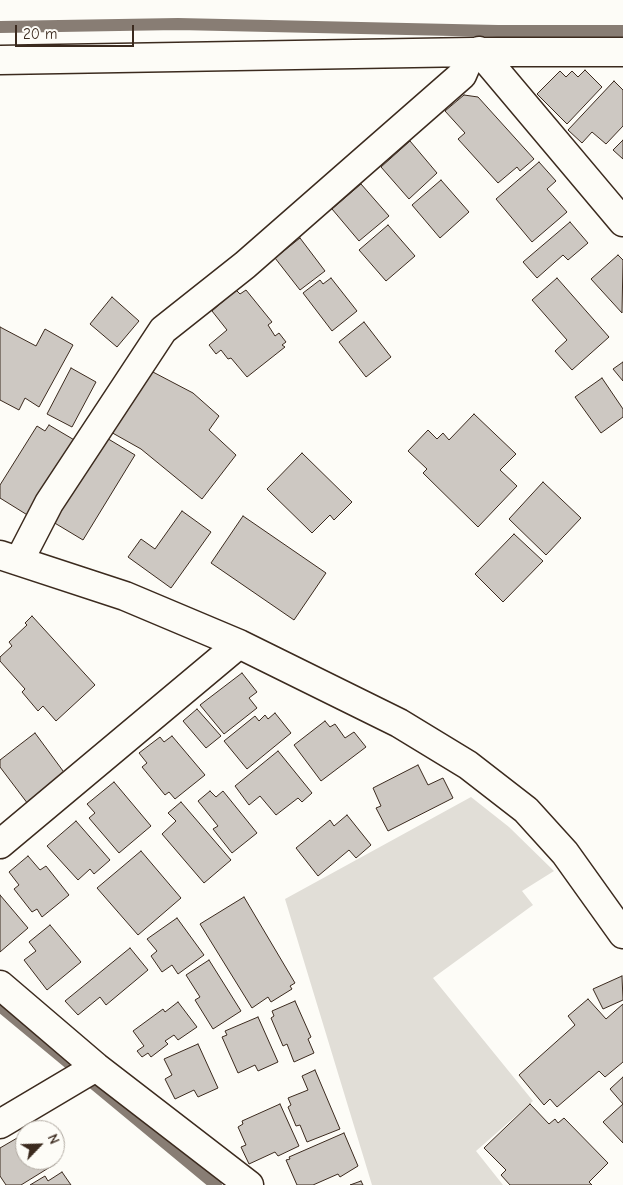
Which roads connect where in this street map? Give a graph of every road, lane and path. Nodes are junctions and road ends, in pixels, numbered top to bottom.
1 (476, 52) junction
2 (623, 52) edge
3 (0, 60) edge
4 (623, 222) edge
5 (10, 558) edge
6 (239, 644) junction
7 (0, 844) edge
8 (623, 934) edge
9 (0, 985) edge
10 (96, 1067) junction
11 (0, 1124) edge
12 (249, 1185) edge

1 - 2 street
1 - 3 street
1 - 4 street
1 - 5 street
5 - 6 street
6 - 7 street
6 - 8 street
9 - 10 street
10 - 11 street
10 - 12 street

